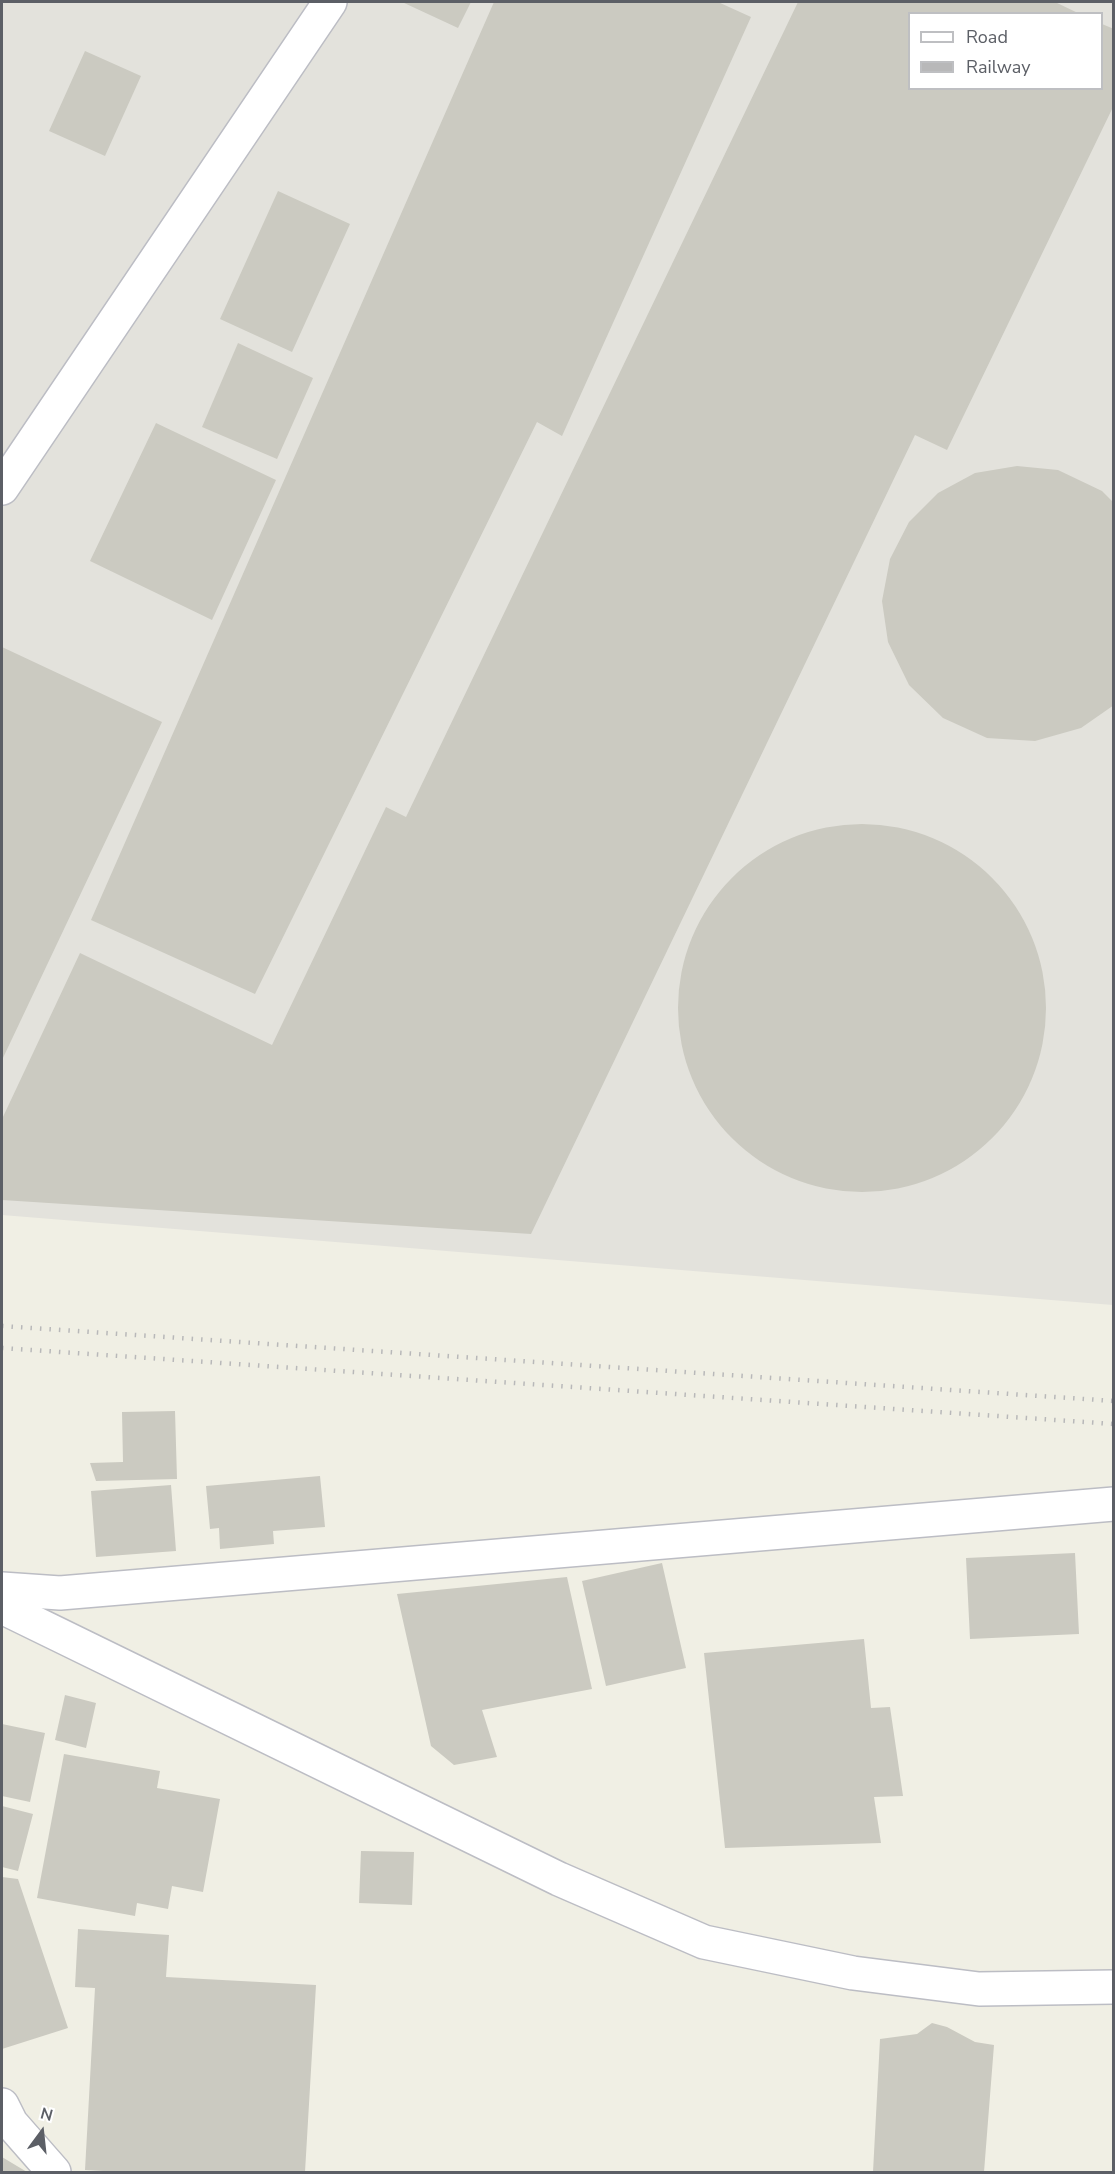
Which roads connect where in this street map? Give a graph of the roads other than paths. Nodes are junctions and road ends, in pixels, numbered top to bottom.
1 (330, 2) edge
2 (2, 488) edge
3 (1113, 1504) edge
4 (2, 1589) edge
5 (2, 1607) edge
6 (1113, 1987) edge
7 (2, 2105) edge
8 (54, 2172) edge

1 - 2 street
3 - 4 street
5 - 6 street
7 - 8 street

